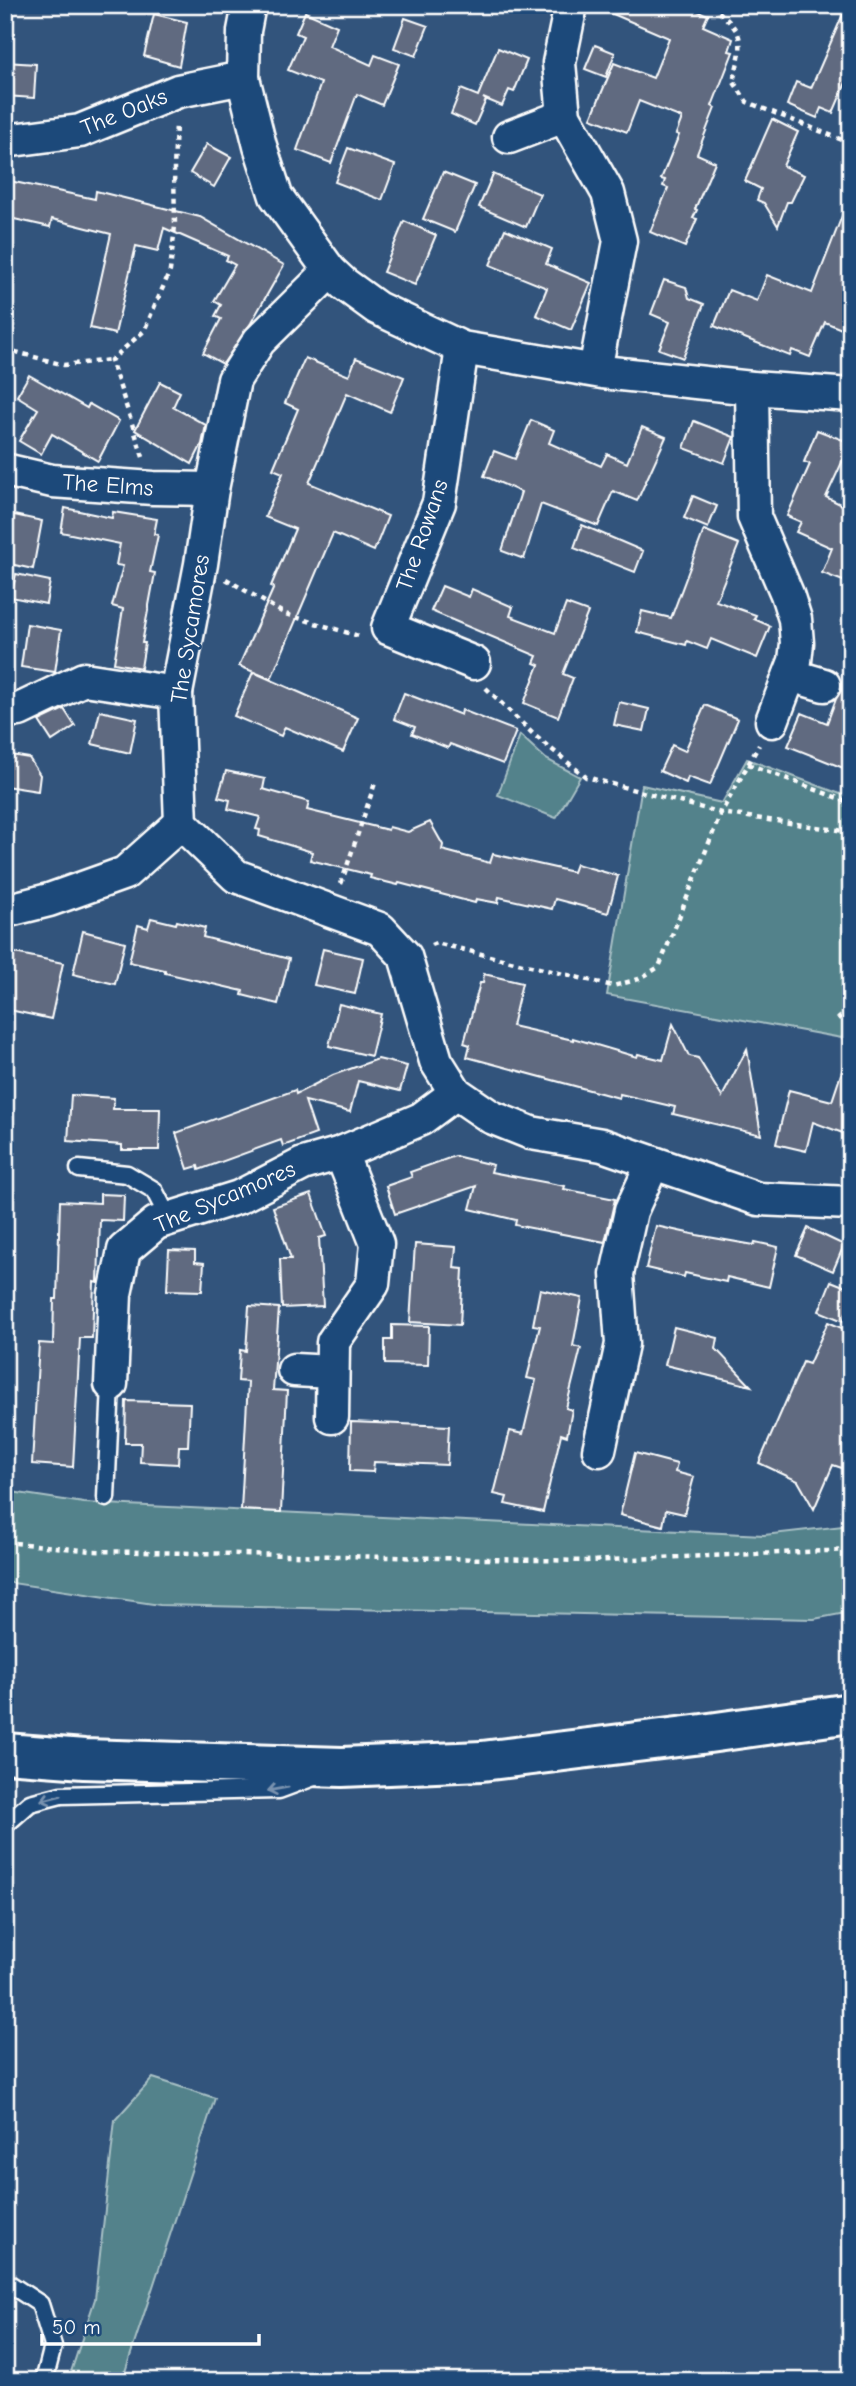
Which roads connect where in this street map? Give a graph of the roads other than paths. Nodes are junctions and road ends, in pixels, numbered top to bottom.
1 (249, 5) edge
2 (571, 5) edge
3 (243, 78) junction
4 (564, 116) junction
5 (509, 137) dead end
6 (5, 141) edge
7 (330, 271) junction
8 (462, 348) junction
9 (595, 370) junction
10 (752, 388) junction
11 (851, 395) edge
12 (5, 470) edge
13 (212, 489) junction
14 (476, 672) road end
15 (790, 675) junction
16 (824, 685) dead end
17 (176, 694) junction
18 (5, 710) edge
19 (772, 721) road end
20 (181, 823) junction
21 (5, 911) edge
22 (456, 1093) junction
23 (341, 1153) junction
24 (653, 1163) junction
25 (79, 1169) dead end
26 (851, 1203) edge
27 (169, 1219) junction
28 (293, 1370) dead end
29 (332, 1371) junction
30 (111, 1384) joint
31 (332, 1417) dead end
32 (599, 1450) dead end
33 (106, 1498) dead end
34 (851, 1713) edge
35 (5, 1753) edge
36 (342, 1767) junction
37 (5, 1825) edge
38 (5, 2281) edge
39 (44, 2381) edge

1 - 3 street
2 - 4 street
3 - 6 street, The Oaks
3 - 7 street
4 - 5 street
4 - 9 street
7 - 8 street
7 - 13 street, The Sycamores
8 - 9 street
8 - 14 street, The Rowans
9 - 10 street
10 - 11 street
10 - 15 street
12 - 13 street, The Elms
13 - 17 street, The Sycamores
15 - 16 street
15 - 19 street
17 - 18 street
17 - 20 street, The Sycamores
20 - 21 street
20 - 22 street
22 - 23 street, The Sycamores
22 - 24 street
23 - 27 street, The Sycamores
23 - 29 street
24 - 26 street
24 - 32 street
25 - 27 lane
27 - 30 street, The Sycamores
28 - 29 street
29 - 31 street
30 - 33 lane
34 - 36 highway
35 - 36 highway
36 -> 37 lane
38 - 39 lane

